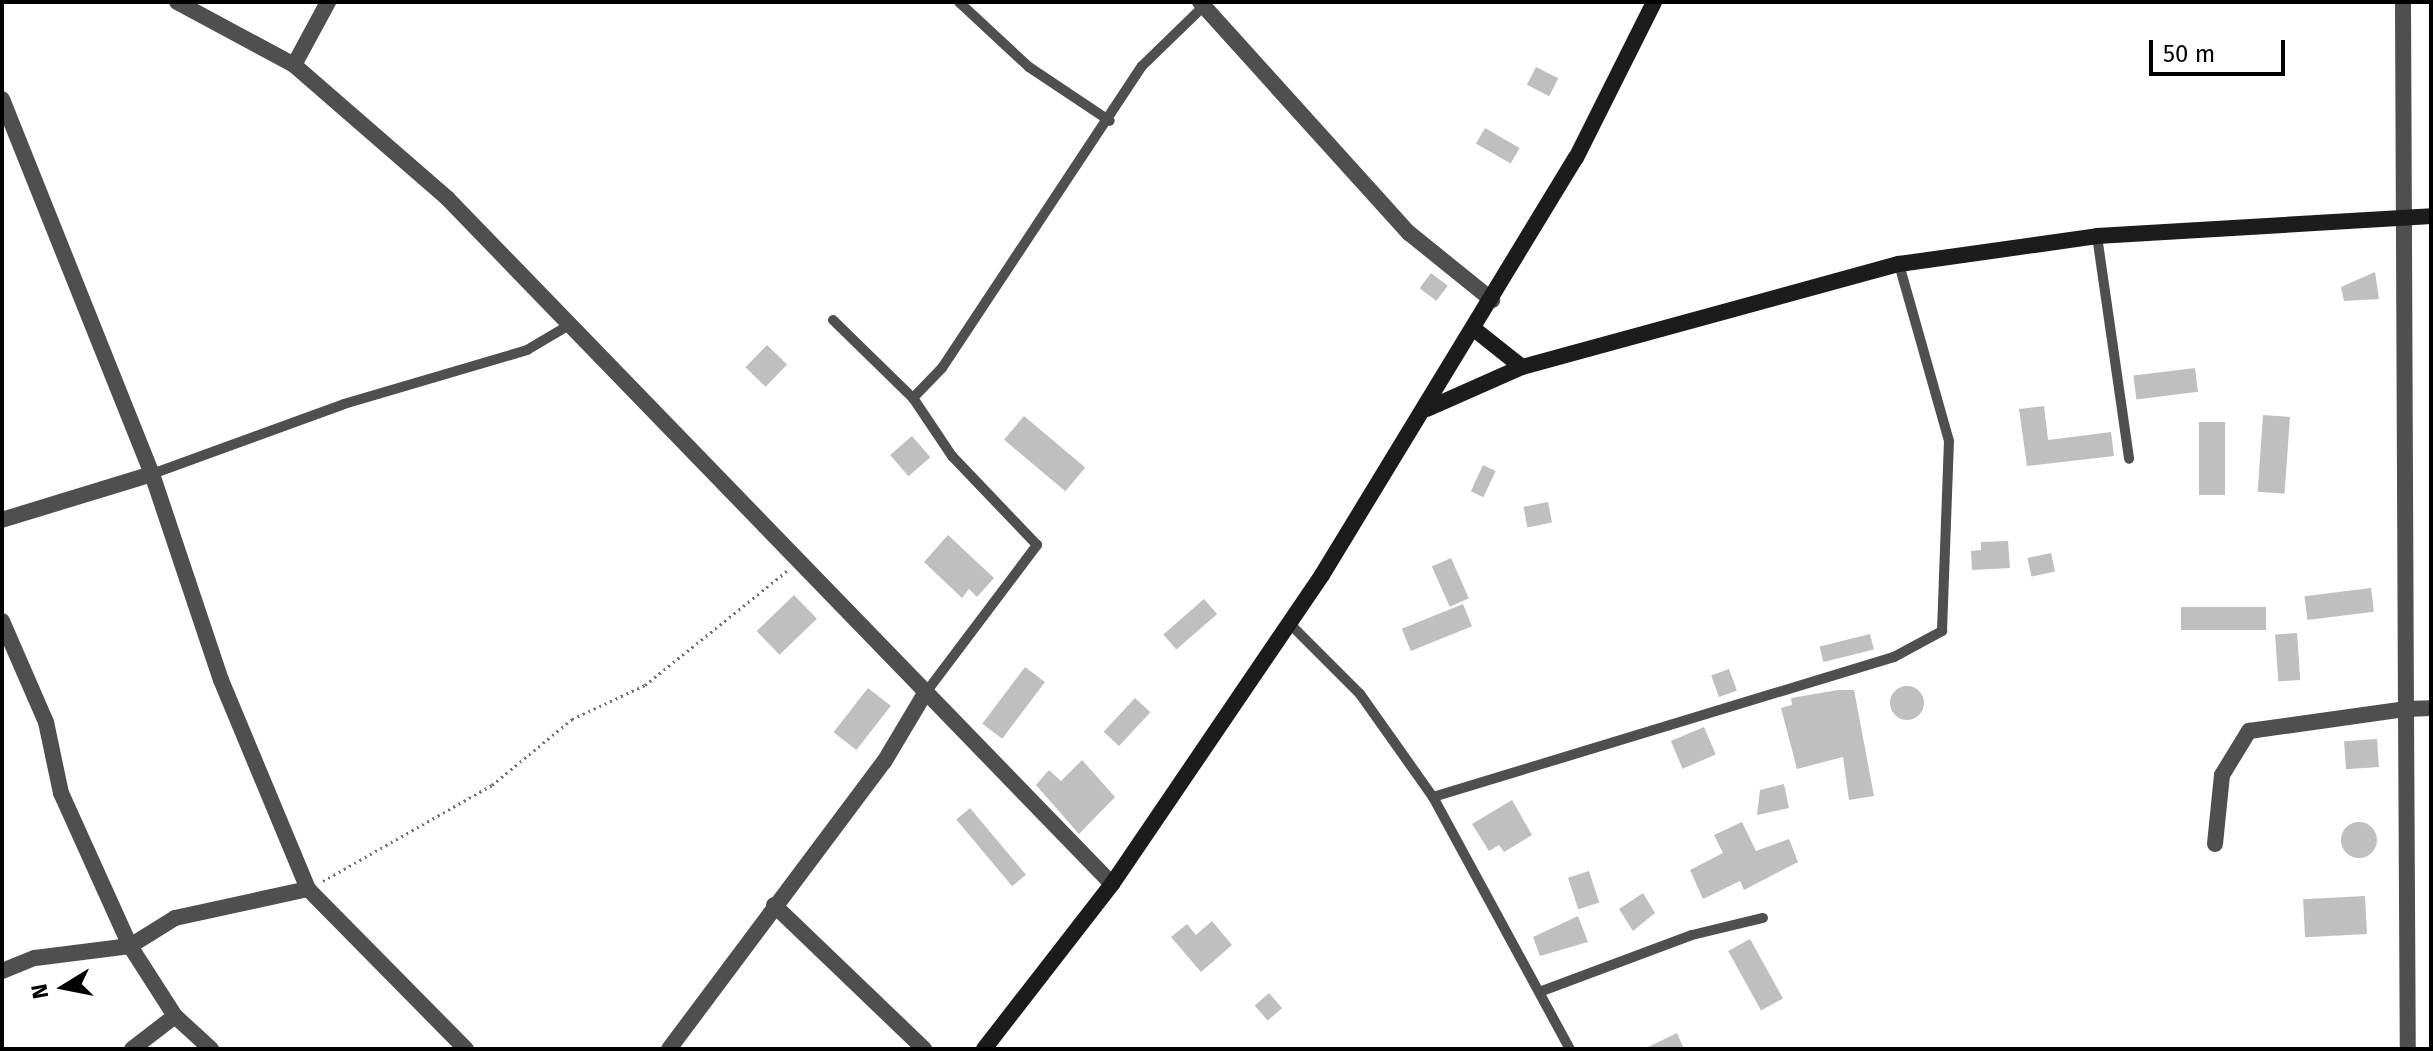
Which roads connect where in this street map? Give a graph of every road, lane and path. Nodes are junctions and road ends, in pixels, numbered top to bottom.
1 (177, 2) edge
2 (328, 2) edge
3 (959, 2) edge
4 (1654, 2) edge
5 (2403, 2) edge
6 (1202, 4) edge
7 (294, 65) junction
8 (2, 99) edge
9 (1110, 121) junction
10 (2431, 216) edge
11 (2403, 217) junction
12 (2097, 236) junction
13 (1899, 264) junction
14 (1492, 300) junction
15 (833, 320) dead end
16 (573, 323) junction
17 (1474, 329) junction
18 (1522, 367) junction
19 (913, 398) junction
20 (1427, 409) junction
21 (2129, 459) dead end
22 (152, 474) junction
23 (2, 520) edge
24 (796, 563) junction
25 (2, 621) edge
26 (1290, 624) junction
27 (924, 695) junction
28 (2431, 708) edge
29 (2406, 709) junction
30 (1433, 797) junction
31 (2215, 844) dead end
32 (1112, 884) junction
33 (308, 889) junction
34 (774, 905) junction
35 (1763, 918) dead end
36 (130, 946) junction
37 (2, 971) edge
38 (1542, 991) junction
39 (175, 1016) junction
40 (132, 1049) edge
41 (211, 1049) edge
42 (466, 1049) edge
43 (669, 1049) edge
44 (924, 1049) edge
45 (984, 1049) edge
46 (1570, 1049) edge
47 (2408, 1049) edge

1 - 7 street
2 - 7 street
3 - 9 lane
4 - 14 main road
5 - 11 street
6 - 9 lane
6 - 14 street
7 - 16 street
8 - 22 street
9 - 19 lane
10 - 11 main road
11 - 12 main road
11 - 29 street
12 - 13 main road
12 - 21 lane
13 - 18 main road
13 - 30 lane
14 - 17 main road
15 - 19 lane
16 - 22 lane
16 - 24 street
17 - 18 main road
17 - 20 main road
18 - 20 main road
19 - 27 lane
20 - 26 main road
22 - 23 street
22 - 33 street
24 - 27 street
24 - 33 path
25 - 36 street
26 - 30 lane
26 - 32 main road
27 - 32 street
27 - 34 street
28 - 29 street
29 - 31 street
29 - 47 street
30 - 38 lane
32 - 45 main road
33 - 36 street
33 - 42 street
34 - 43 street
34 - 44 street
35 - 38 lane
36 - 37 street
36 - 39 street
38 - 46 lane
39 - 40 street
39 - 41 street

